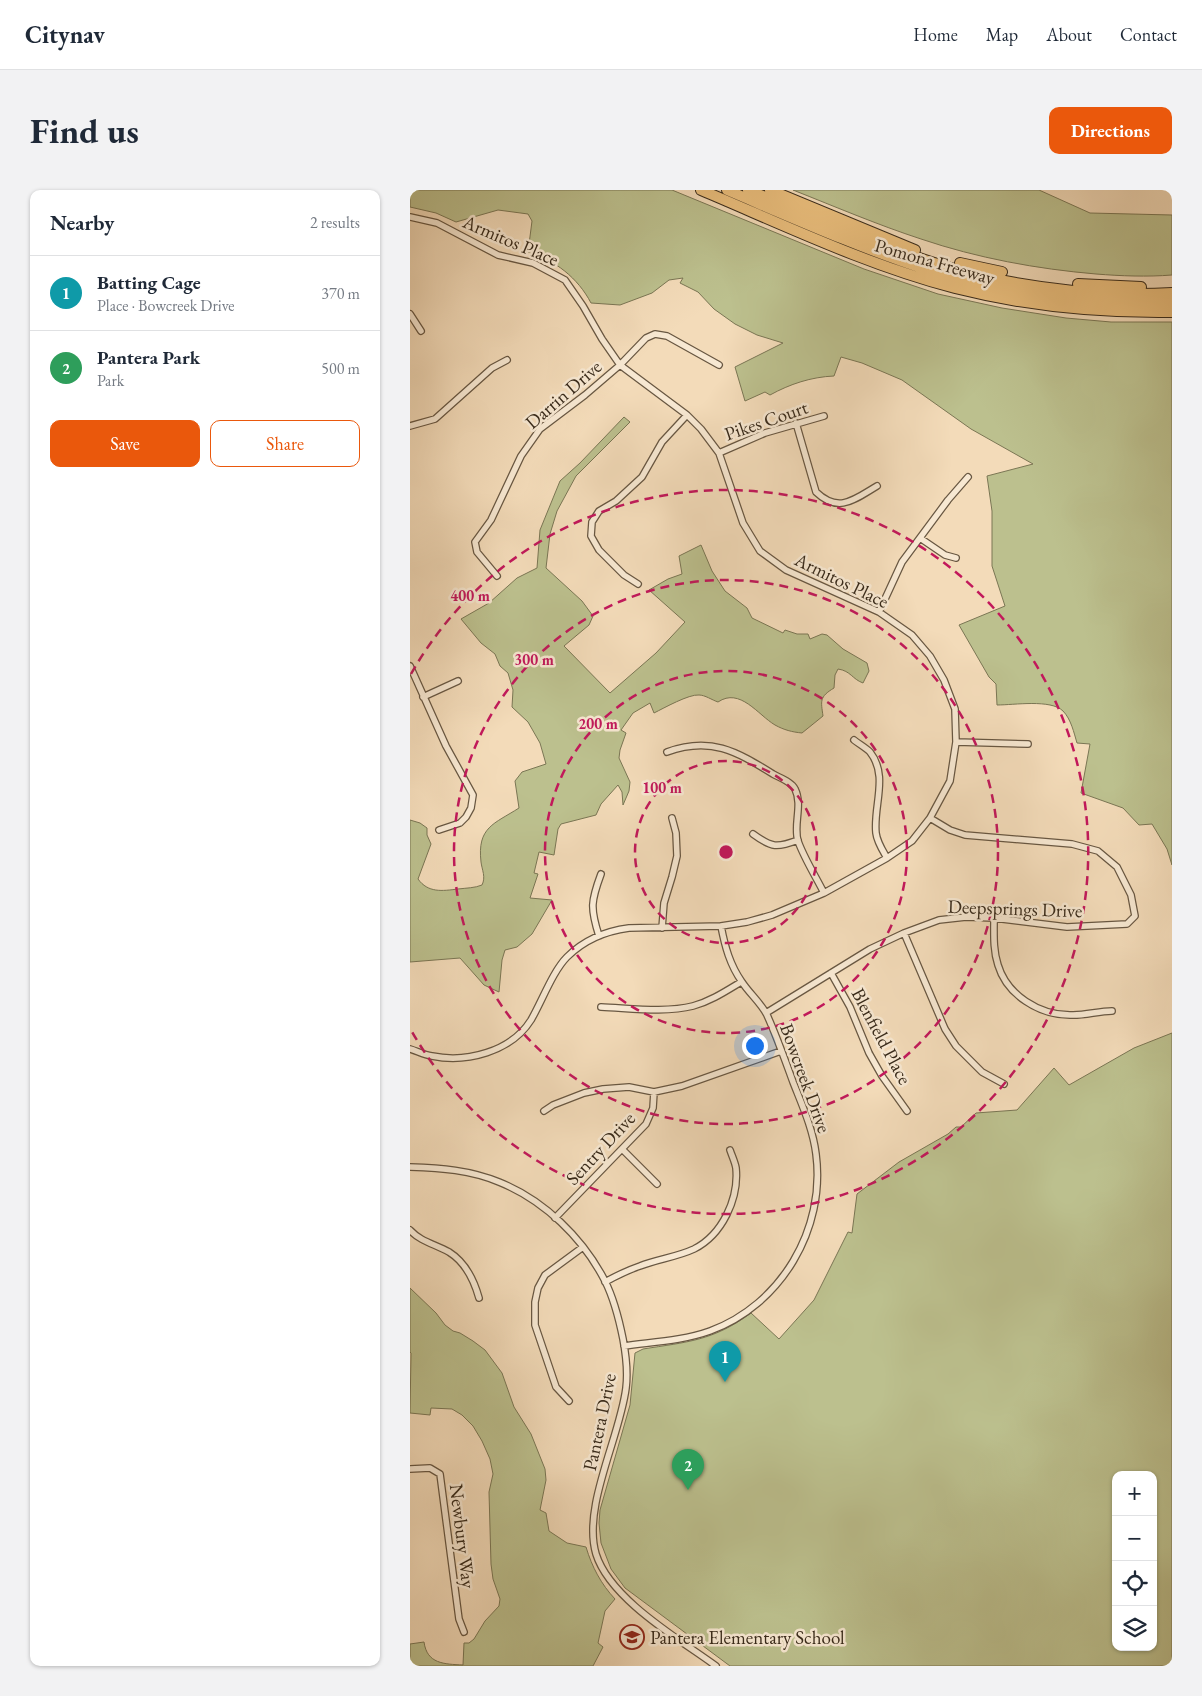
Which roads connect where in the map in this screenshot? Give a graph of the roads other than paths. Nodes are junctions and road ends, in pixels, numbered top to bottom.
1 (701, 190) edge
2 (727, 190) edge
3 (748, 190) edge
4 (770, 190) edge
5 (410, 217) edge
6 (1172, 287) edge
7 (1172, 294) edge
8 (1172, 302) edge
9 (1172, 312) edge
10 (410, 314) edge
11 (421, 331) dead end
12 (507, 360) dead end
13 (620, 365) junction
14 (719, 365) dead end
15 (687, 415) junction
16 (824, 416) dead end
17 (796, 423) junction
18 (410, 426) edge
19 (719, 453) junction
20 (968, 477) dead end
21 (877, 486) dead end
22 (920, 538) junction
23 (956, 558) dead end
24 (497, 576) dead end
25 (638, 584) dead end
26 (880, 612) junction
27 (410, 666) edge
28 (458, 682) dead end
29 (424, 697) junction
30 (854, 740) dead end
31 (956, 742) junction
32 (1028, 744) dead end
33 (667, 752) dead end
34 (672, 818) dead end
35 (930, 818) junction
36 (439, 830) dead end
37 (753, 834) dead end
38 (798, 840) junction
39 (887, 858) junction
40 (601, 874) dead end
41 (824, 893) junction
42 (994, 918) junction
43 (721, 926) junction
44 (662, 928) junction
45 (904, 933) junction
46 (599, 936) junction
47 (831, 973) junction
48 (741, 982) junction
49 (601, 1007) dead end
50 (1112, 1011) dead end
51 (766, 1013) junction
52 (410, 1048) edge
53 (782, 1051) junction
54 (1004, 1084) dead end
55 (654, 1092) junction
56 (544, 1111) dead end
57 (907, 1111) dead end
58 (622, 1150) junction
59 (730, 1150) dead end
60 (410, 1167) edge
61 (657, 1184) dead end
62 (555, 1218) junction
63 (410, 1230) edge
64 (583, 1248) junction
65 (605, 1282) junction
66 (479, 1298) dead end
67 (624, 1346) junction
68 (569, 1401) dead end
69 (410, 1469) edge
70 (464, 1632) dead end
71 (716, 1666) edge

1 - 9 highway, Pomona Freeway
2 - 8 highway
3 - 7 highway
4 - 6 highway, Pomona Freeway
5 - 13 street, Armitos Place
10 - 11 street
12 - 18 street
13 - 14 street, Darrin Drive
13 - 15 street, Armitos Place
13 - 24 street, Darrin Drive
15 - 19 street, Armitos Place
15 - 25 street
16 - 17 street, Pikes Court
17 - 19 street, Pikes Court
17 - 21 street
19 - 26 street, Armitos Place
20 - 22 street
22 - 23 street
22 - 26 street
26 - 31 street, Armitos Place
27 - 29 street
28 - 29 street
29 - 36 street
30 - 39 street
31 - 32 street
31 - 35 street, Armitos Place
33 - 38 street
34 - 44 street
35 - 39 street, Armitos Place
35 - 42 street, Deepsprings Drive
37 - 38 street
38 - 41 street
39 - 41 street, Armitos Place
40 - 46 street
41 - 43 street, Armitos Place
42 - 45 street, Deepsprings Drive
42 - 50 street
43 - 44 street, Armitos Place
43 - 48 street, Bowcreek Drive
44 - 46 street, Armitos Place
45 - 47 street, Deepsprings Drive
45 - 54 street
46 - 52 street, Armitos Place
47 - 51 street, Deepsprings Drive
47 - 57 street, Blenfield Place
48 - 49 street
48 - 51 street, Bowcreek Drive
51 - 53 street, Bowcreek Drive
53 - 55 street
53 - 67 street, Bowcreek Drive
55 - 56 street
55 - 58 street, Sentry Drive
58 - 61 street
58 - 62 street, Sentry Drive
59 - 65 street
60 - 62 street, Pantera Drive
62 - 64 street, Pantera Drive
63 - 66 street
64 - 65 street, Pantera Drive
64 - 68 street
65 - 67 street, Pantera Drive
67 - 71 street, Pantera Drive
69 - 70 street, Newbury Way

